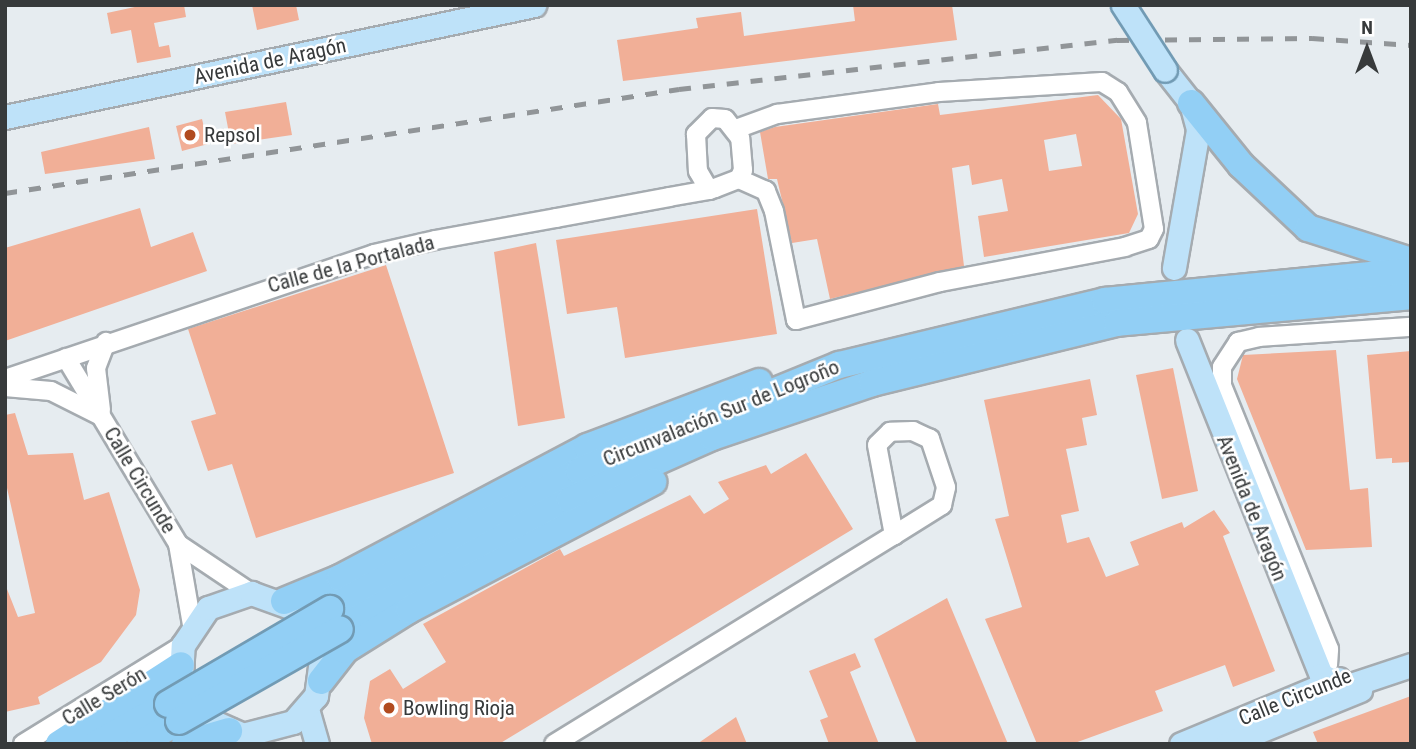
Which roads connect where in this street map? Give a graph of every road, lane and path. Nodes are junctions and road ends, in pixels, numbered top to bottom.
1 (534, 5) edge
2 (1123, 5) edge
3 (463, 12) edge
4 (1165, 70) junction
5 (1191, 103) junction
6 (5, 117) edge
7 (736, 129) junction
8 (739, 179) junction
9 (709, 190) junction
10 (1174, 230) junction
11 (1150, 237) junction
12 (1411, 261) edge
13 (1411, 271) edge
14 (1411, 296) edge
15 (1411, 327) edge
16 (1186, 340) dead end
17 (106, 342) junction
18 (66, 358) junction
19 (839, 365) junction
20 (928, 371) junction
21 (5, 380) edge
22 (5, 387) edge
23 (102, 417) junction
24 (894, 535) junction
25 (178, 544) junction
26 (251, 593) junction
27 (291, 605) joint
28 (335, 619) junction
29 (322, 652) dead end
30 (184, 653) junction
31 (1411, 653) edge
32 (1411, 664) edge
33 (1411, 672) edge
34 (1328, 674) junction
35 (321, 681) junction
36 (307, 709) junction
37 (177, 723) edge
38 (218, 725) joint
39 (1249, 734) junction
40 (262, 739) edge
41 (23, 744) edge
42 (59, 744) edge
43 (96, 744) edge
44 (140, 744) edge
45 (317, 744) edge
46 (554, 744) edge
47 (1181, 744) edge
48 (1227, 744) edge

1 - 3 main road, Avenida de Aragón
2 - 4 main road, bridge
3 - 6 main road, Avenida de Aragón
4 - 5 main road
4 - 10 main road
5 - 10 main road
5 - 12 highway
7 - 8 street
7 - 9 street
7 - 11 street
8 - 9 street, Calle de la Portalada
8 - 11 street
9 - 17 street, Calle de la Portalada
10 - 11 street
13 - 19 highway, Circunvalación Sur de Logroño
14 - 20 highway, Circunvalación Sur de Logroño
15 - 34 street
16 - 34 main road, Avenida de Aragón
17 - 18 street, Calle de la Portalada
17 - 23 street, Calle Circunde
18 - 21 street, Calle de la Portalada
18 - 23 street, Calle Circunde
19 - 27 highway
19 - 28 highway, Circunvalación Sur de Logroño
20 - 28 highway, Circunvalación Sur de Logroño
20 - 35 highway
22 - 23 street, Calle Circunde
23 - 25 street, Calle Circunde
24 - 24 street
24 - 46 street
25 - 26 street, Calle Circunde
25 - 30 street, Calle Circunde
26 - 27 main road
26 - 30 main road
28 - 37 highway, Circunvalación Sur de Logroño, bridge
29 - 35 main road
30 - 41 street, Calle Serón
30 - 42 highway
31 - 34 main road, Calle Circunde
32 - 34 main road
33 - 39 main road, Calle Circunde
34 - 39 main road
34 - 47 main road, Calle Circunde
35 - 36 main road
36 - 40 main road
36 - 45 main road
37 - 38 highway
37 - 43 highway, Circunvalación Sur de Logroño
37 - 44 highway, Circunvalación Sur de Logroño
38 - 40 main road
39 - 48 main road, Calle Circunde

